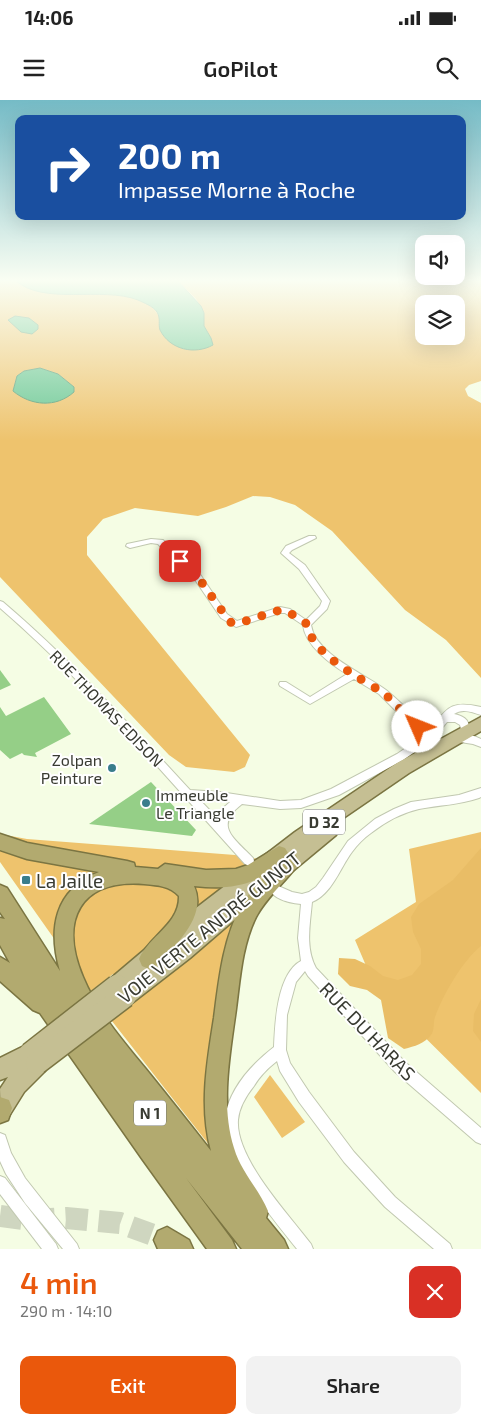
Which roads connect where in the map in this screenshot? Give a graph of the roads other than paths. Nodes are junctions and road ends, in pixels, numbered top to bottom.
1 (312, 538) dead end
2 (130, 546) dead end
3 (0, 604) edge
4 (307, 624) junction
5 (353, 675) junction
6 (283, 684) dead end
7 (481, 711) edge
8 (444, 718) junction
9 (481, 723) edge
10 (470, 733) edge
11 (481, 743) edge
12 (437, 744) junction
13 (481, 792) edge
14 (189, 794) junction
15 (241, 799) junction
16 (226, 836) junction
17 (0, 842) edge
18 (284, 858) junction
19 (249, 861) dead end
20 (276, 890) dead end
21 (0, 894) edge
22 (307, 900) junction
23 (0, 927) edge
24 (150, 958) junction
25 (306, 964) junction
26 (0, 968) edge
27 (121, 991) junction
28 (54, 1016) junction
29 (280, 1050) junction
30 (33, 1058) junction
31 (0, 1070) edge
32 (0, 1110) edge
33 (481, 1137) edge
34 (0, 1140) edge
35 (0, 1183) edge
36 (51, 1249) edge
37 (72, 1249) edge
38 (223, 1249) edge
39 (258, 1249) edge
40 (275, 1249) edge
41 (282, 1249) edge
42 (306, 1249) edge
43 (445, 1249) edge

1 - 4 street
2 - 4 street
3 - 14 street, RUE THOMAS EDISON
4 - 5 street
5 - 6 street
5 - 12 street
7 - 8 street
8 - 10 street
8 - 12 street
9 - 10 main road, VOIE VERTE ANDRÉ GUNOT / D 32
10 - 11 street
10 - 12 main road, VOIE VERTE ANDRÉ GUNOT / D 32
12 - 15 street
12 - 18 main road, VOIE VERTE ANDRÉ GUNOT / D 32
13 - 22 street
14 - 15 street
14 - 16 street, RUE THOMAS EDISON
15 - 16 street
16 - 19 street, RUE THOMAS EDISON
17 - 18 highway
18 - 24 main road, VOIE VERTE ANDRÉ GUNOT / D 32
18 - 27 main road, VOIE VERTE ANDRÉ GUNOT / D 32
18 - 41 highway
20 - 22 street
21 - 39 highway, N 1
22 - 25 street
23 - 28 highway, N 1
24 - 27 main road, VOIE VERTE ANDRÉ GUNOT / D 32
24 - 40 highway
25 - 29 street
25 - 33 street, RUE DU HARAS
26 - 28 highway
27 - 30 main road, VOIE VERTE ANDRÉ GUNOT / D 32, bridge
28 - 38 highway, N 1
29 - 42 street
29 - 43 street
30 - 31 main road, VOIE VERTE ANDRÉ GUNOT / D 32
30 - 32 main road, VOIE VERTE ANDRÉ GUNOT / D 32
34 - 37 street
35 - 36 street

